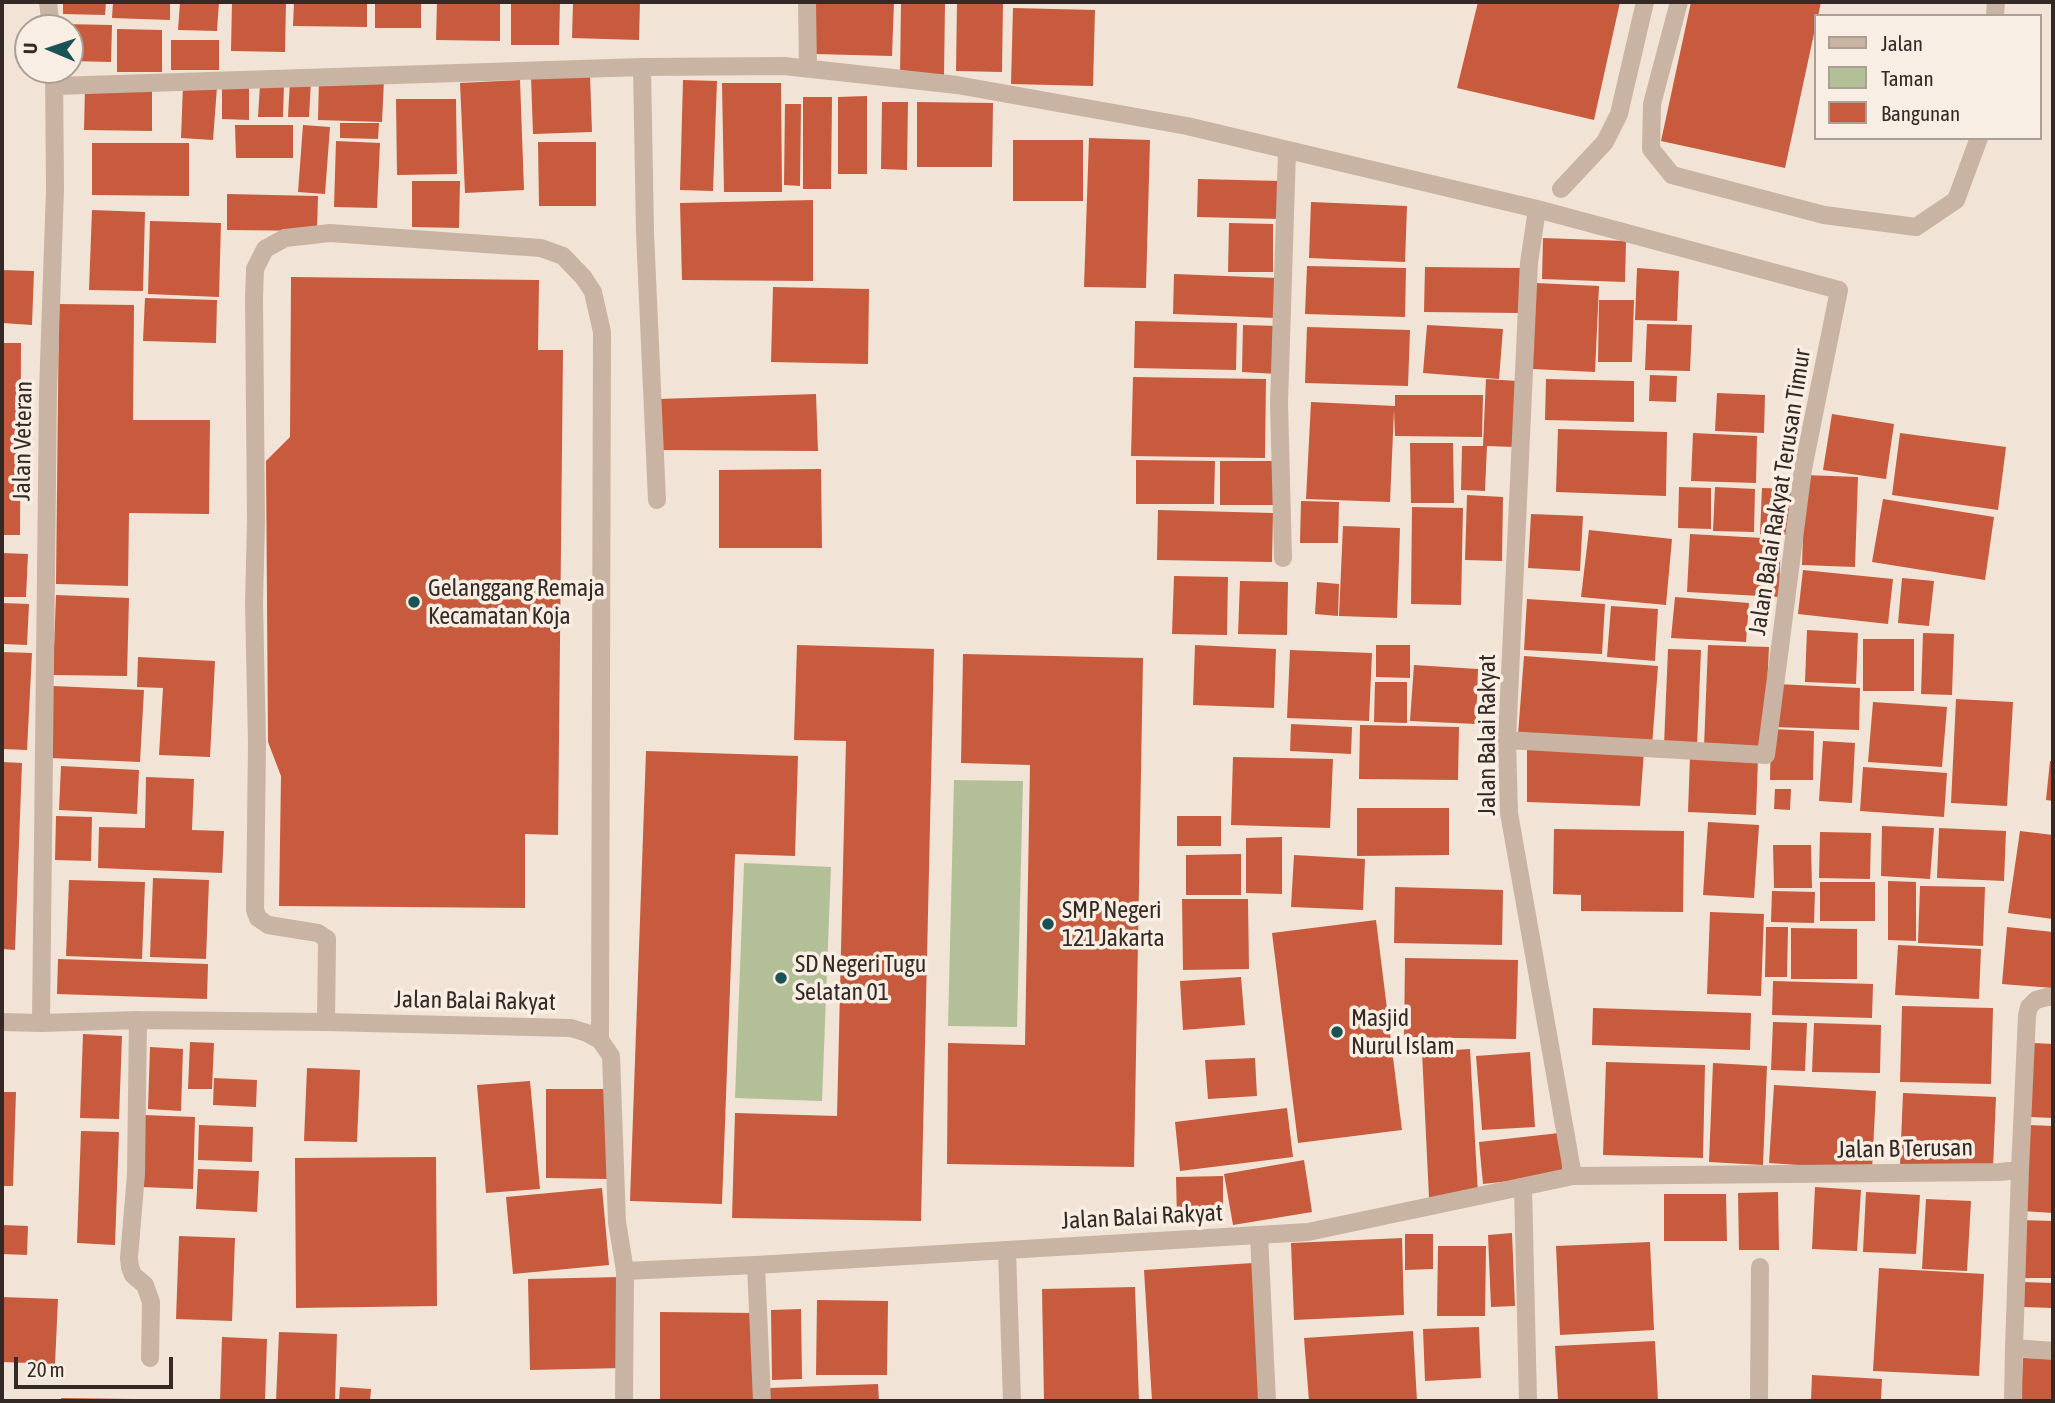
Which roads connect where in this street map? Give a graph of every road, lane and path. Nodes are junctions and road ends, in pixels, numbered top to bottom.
1 (807, 2) edge
2 (1645, 2) edge
3 (1679, 2) edge
4 (642, 67) junction
5 (808, 68) junction
6 (84, 77) edge
7 (55, 84) edge
8 (1978, 140) edge
9 (1287, 151) junction
10 (1561, 189) dead end
11 (1537, 209) junction
12 (657, 500) dead end
13 (1283, 558) dead end
14 (1507, 740) junction
15 (2053, 997) edge
16 (138, 1020) junction
17 (2, 1022) edge
18 (326, 1022) junction
19 (41, 1023) junction
20 (600, 1040) junction
21 (2020, 1170) junction
22 (1573, 1176) junction
23 (1523, 1187) junction
24 (1258, 1235) junction
25 (1007, 1250) junction
26 (757, 1265) junction
27 (1760, 1267) dead end
28 (625, 1271) junction
29 (2014, 1348) junction
30 (2053, 1351) edge
31 (150, 1357) dead end
32 (624, 1401) edge
33 (762, 1401) edge
34 (1012, 1401) edge
35 (1267, 1401) edge
36 (1528, 1401) edge
37 (1759, 1401) edge
38 (2012, 1401) edge

1 - 5 street
2 - 10 street
3 - 8 street
4 - 5 street
4 - 6 street
4 - 12 street
5 - 9 street
7 - 19 street, Jalan Veteran
9 - 11 street
9 - 13 street
11 - 14 street, Jalan Balai Rakyat
11 - 14 street, Jalan Balai Rakyat Terusan Timur
14 - 22 street, Jalan Balai Rakyat
15 - 21 street
16 - 18 street, Jalan Balai Rakyat
16 - 19 street, Jalan Balai Rakyat
16 - 31 street
17 - 19 street, Jalan Balai Rakyat
18 - 20 street, Jalan Balai Rakyat
18 - 20 street
20 - 28 street
21 - 22 street, Jalan B Terusan
21 - 29 street
22 - 23 street, Jalan Balai Rakyat
23 - 24 street, Jalan Balai Rakyat
23 - 36 street
24 - 25 street, Jalan Balai Rakyat
24 - 35 street
25 - 26 street, Jalan Balai Rakyat
25 - 34 street
26 - 28 street, Jalan Balai Rakyat
26 - 33 street
27 - 37 street
28 - 32 street
29 - 30 street
29 - 38 street

